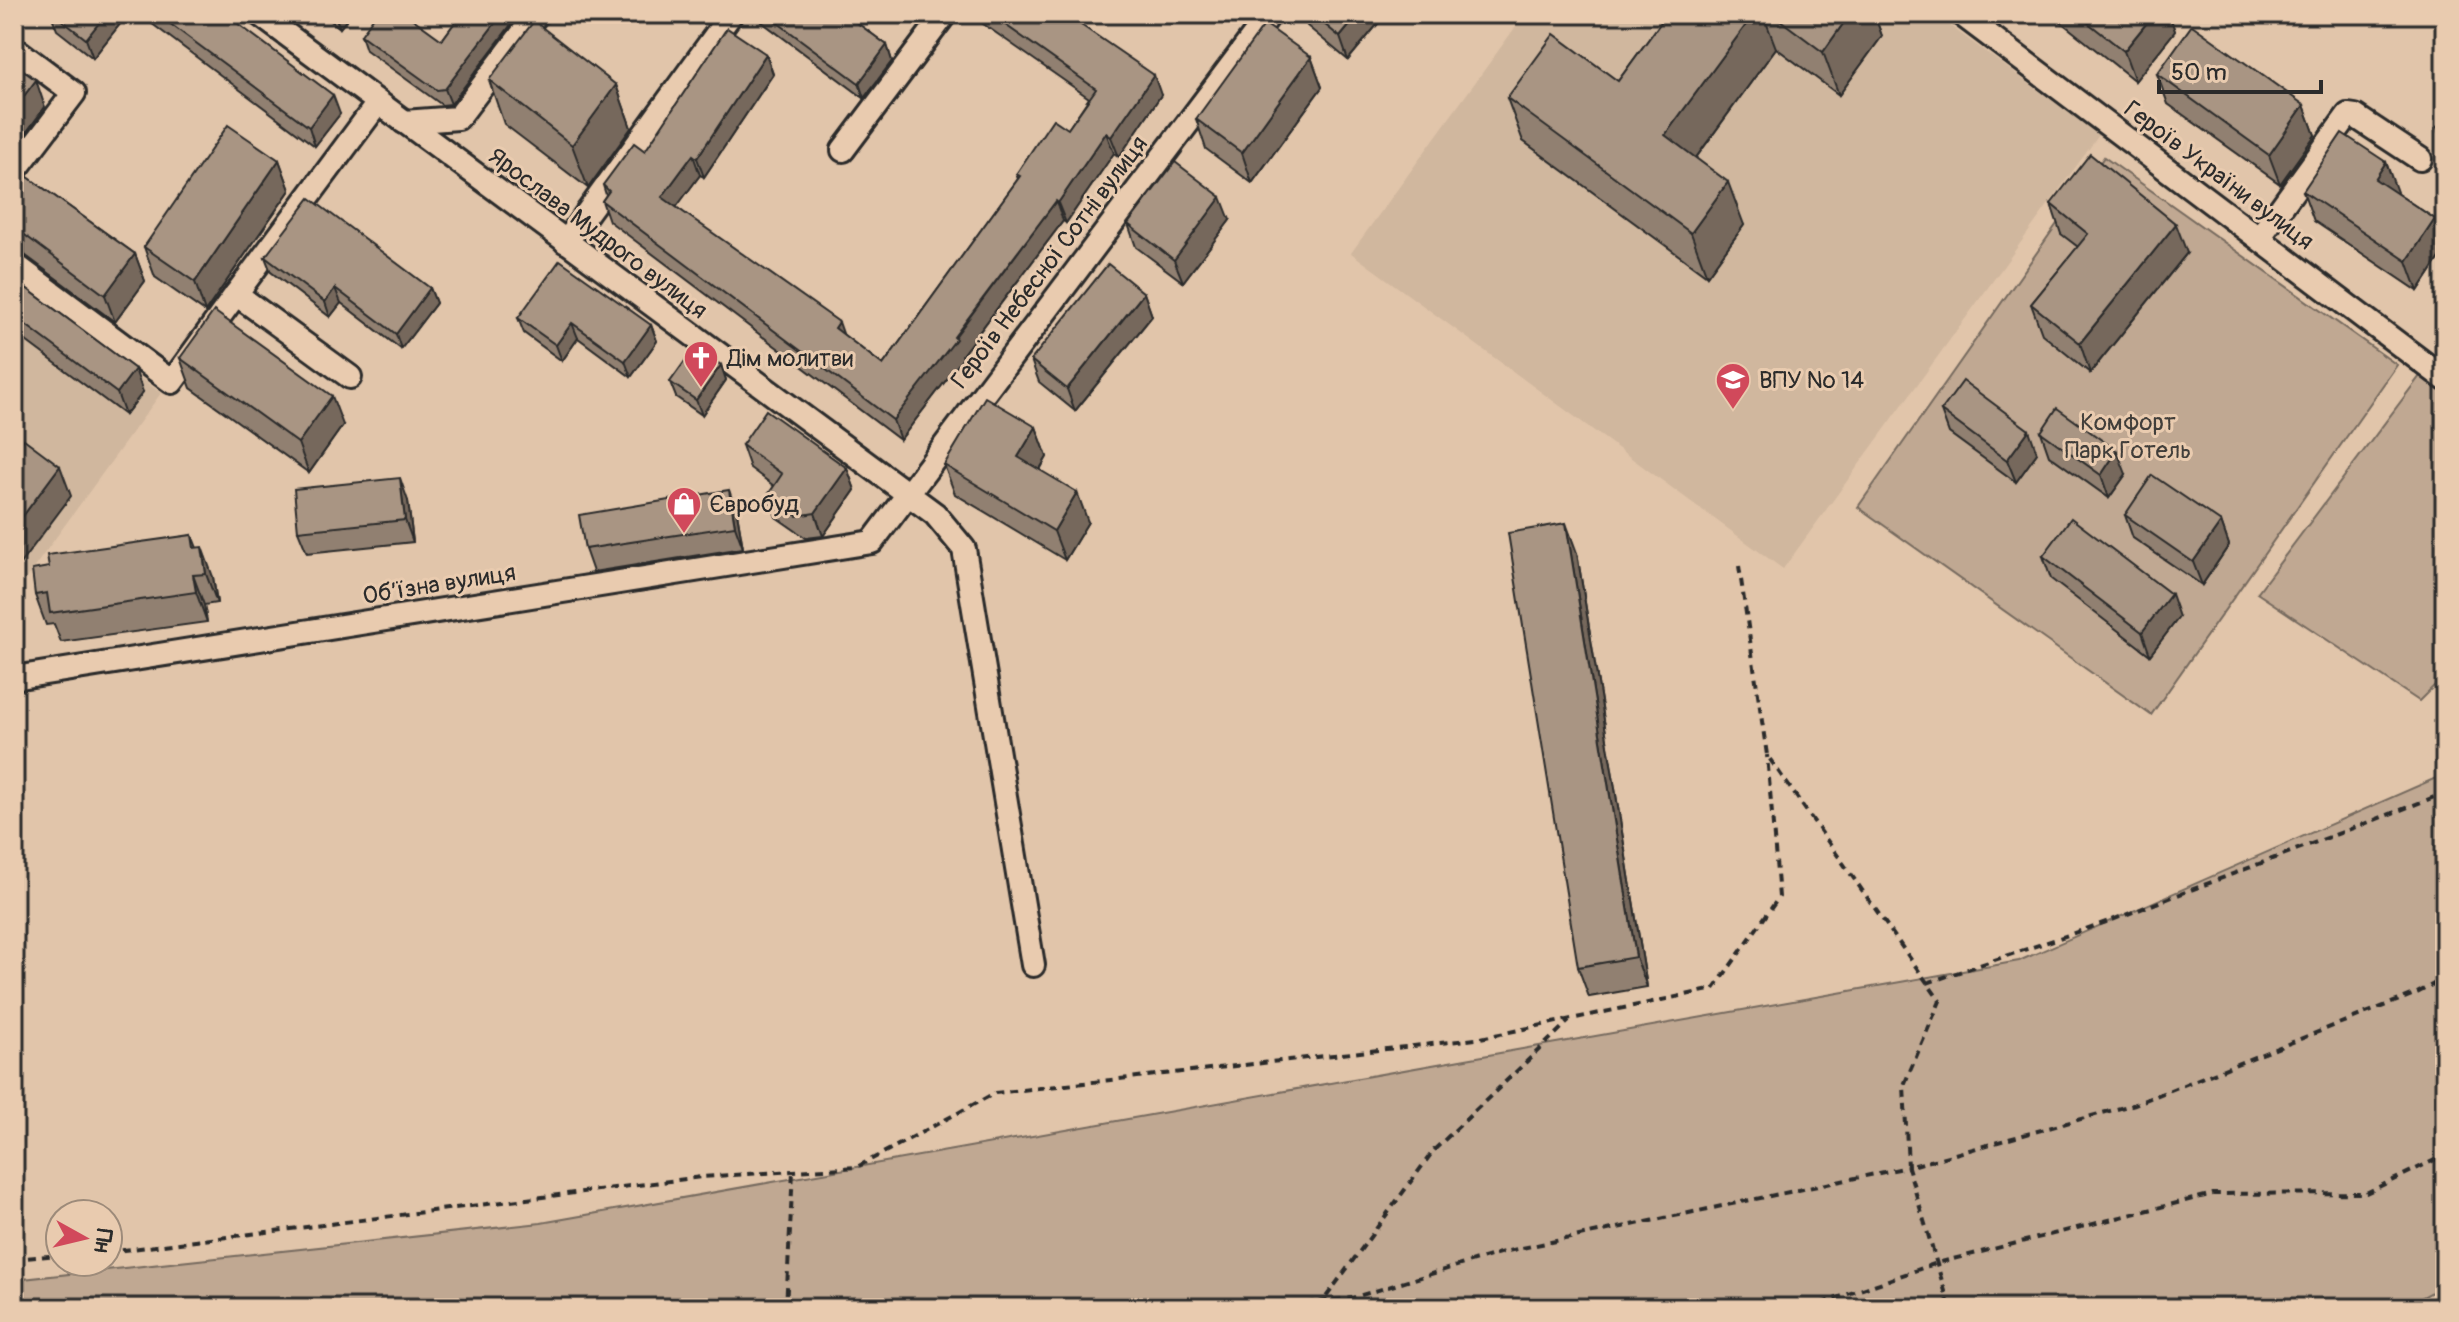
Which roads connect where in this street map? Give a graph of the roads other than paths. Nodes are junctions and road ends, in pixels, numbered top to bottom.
1 (259, 14) edge
2 (537, 14) edge
3 (731, 14) edge
4 (945, 14) edge
5 (1270, 14) edge
6 (1961, 14) edge
7 (14, 48) edge
8 (378, 103) junction
9 (404, 122) junction
10 (843, 150) dead end
11 (2420, 159) dead end
12 (14, 172) edge
13 (2259, 238) junction
14 (566, 242) junction
15 (14, 264) edge
16 (236, 294) junction
17 (350, 377) dead end
18 (2445, 379) edge
19 (905, 494) junction
20 (872, 542) joint
21 (14, 678) edge
22 (1033, 965) dead end

1 - 8 street, Ярослава Мудрого вулиця
2 - 9 street
3 - 14 street
4 - 10 street
5 - 19 street, Героїв Небесної Сотні вулиця
6 - 13 street, Героїв України вулиця
7 - 12 street
8 - 9 street, Ярослава Мудрого вулиця
8 - 16 street
9 - 14 street, Ярослава Мудрого вулиця
11 - 13 street
13 - 18 street, Героїв України вулиця
14 - 19 street, Ярослава Мудрого вулиця
15 - 16 street
16 - 17 street
19 - 20 street, Героїв Небесної Сотні вулиця
19 - 22 street, Ярослава Мудрого вулиця
20 - 21 street, Об’їзна вулиця

